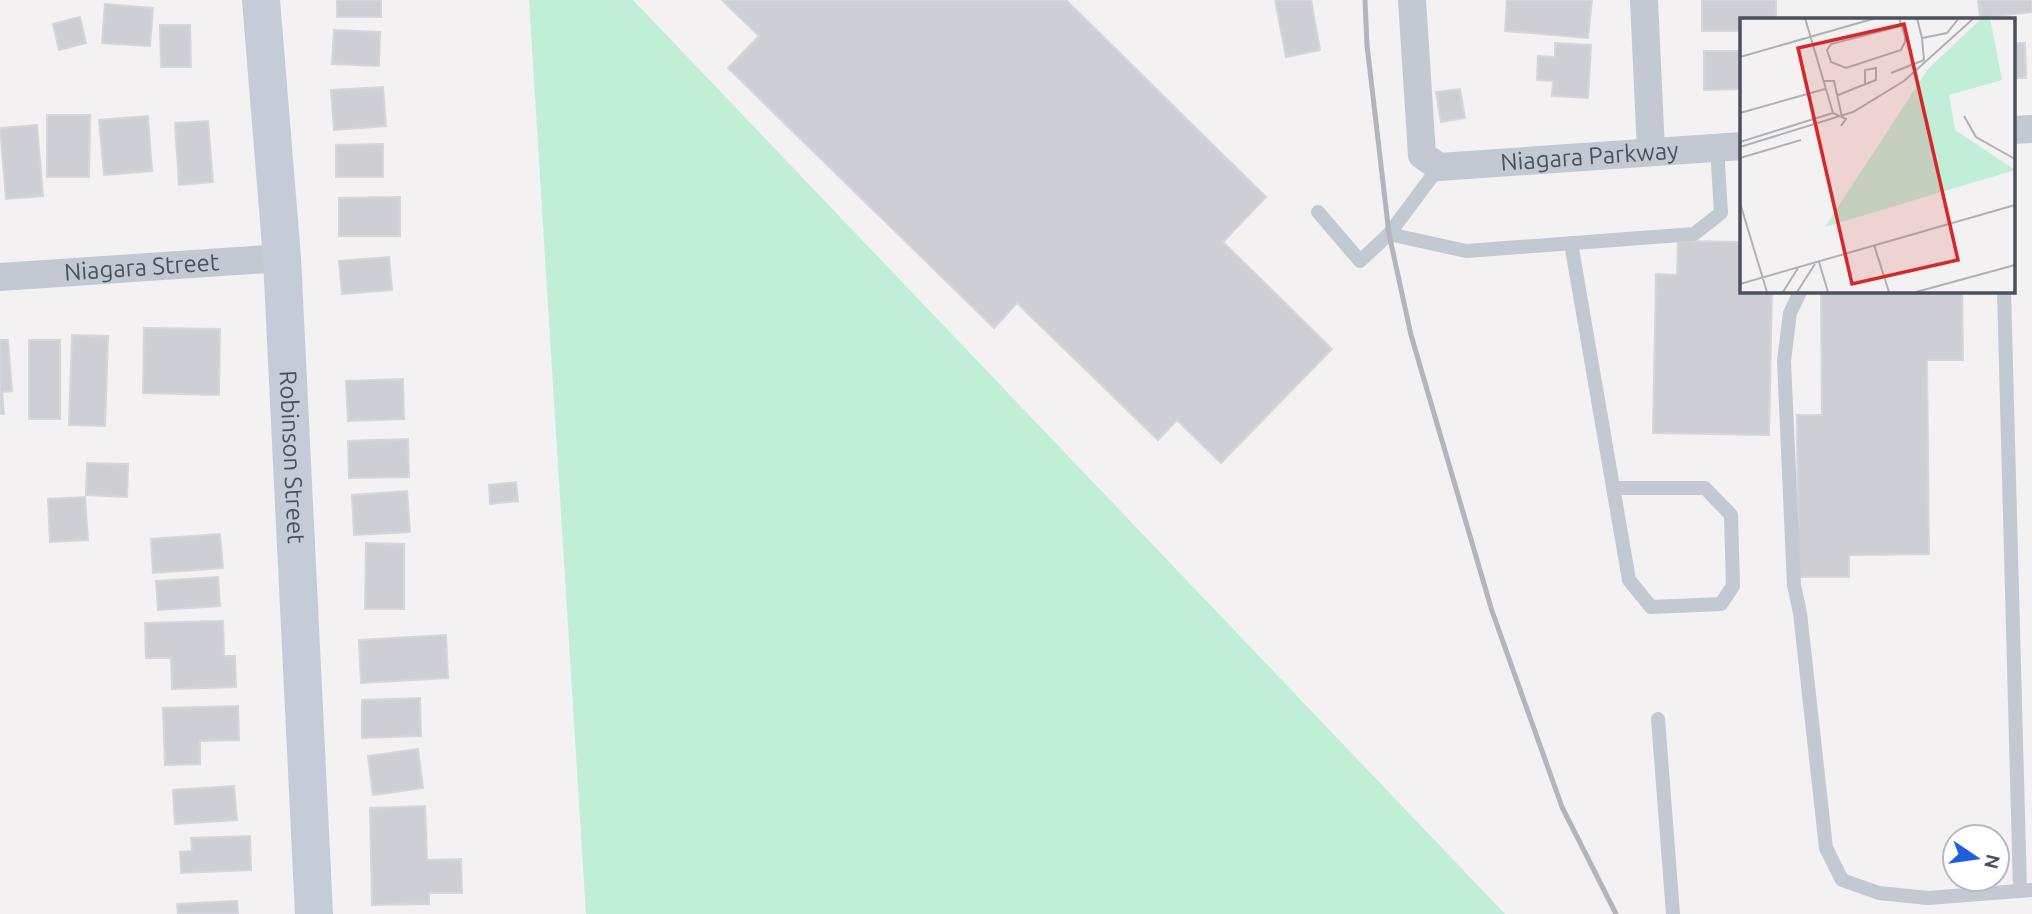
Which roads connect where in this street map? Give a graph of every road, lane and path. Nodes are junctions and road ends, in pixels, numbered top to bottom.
1 (261, 0) edge
2 (1412, 0) edge
3 (1644, 0) edge
4 (2032, 129) edge
5 (2014, 130) edge
6 (1729, 146) edge
7 (1651, 151) junction
8 (1439, 167) junction
9 (1318, 212) dead end
10 (1390, 234) junction
11 (1571, 243) junction
12 (282, 258) junction
13 (0, 277) edge
14 (1800, 292) edge
15 (2004, 292) edge
16 (1613, 488) junction
17 (1658, 719) dead end
18 (2026, 891) edge
19 (314, 914) edge
20 (1672, 914) edge

1 - 12 street, Robinson Street
2 - 8 street
3 - 7 street
4 - 5 street
6 - 7 street, Niagara Parkway
6 - 11 lane
7 - 8 street, Niagara Parkway
8 - 10 lane
9 - 10 lane
10 - 11 lane
11 - 16 lane
12 - 13 street, Niagara Street
12 - 19 street, Robinson Street
14 - 18 lane
15 - 18 lane
16 - 16 lane
17 - 20 lane

